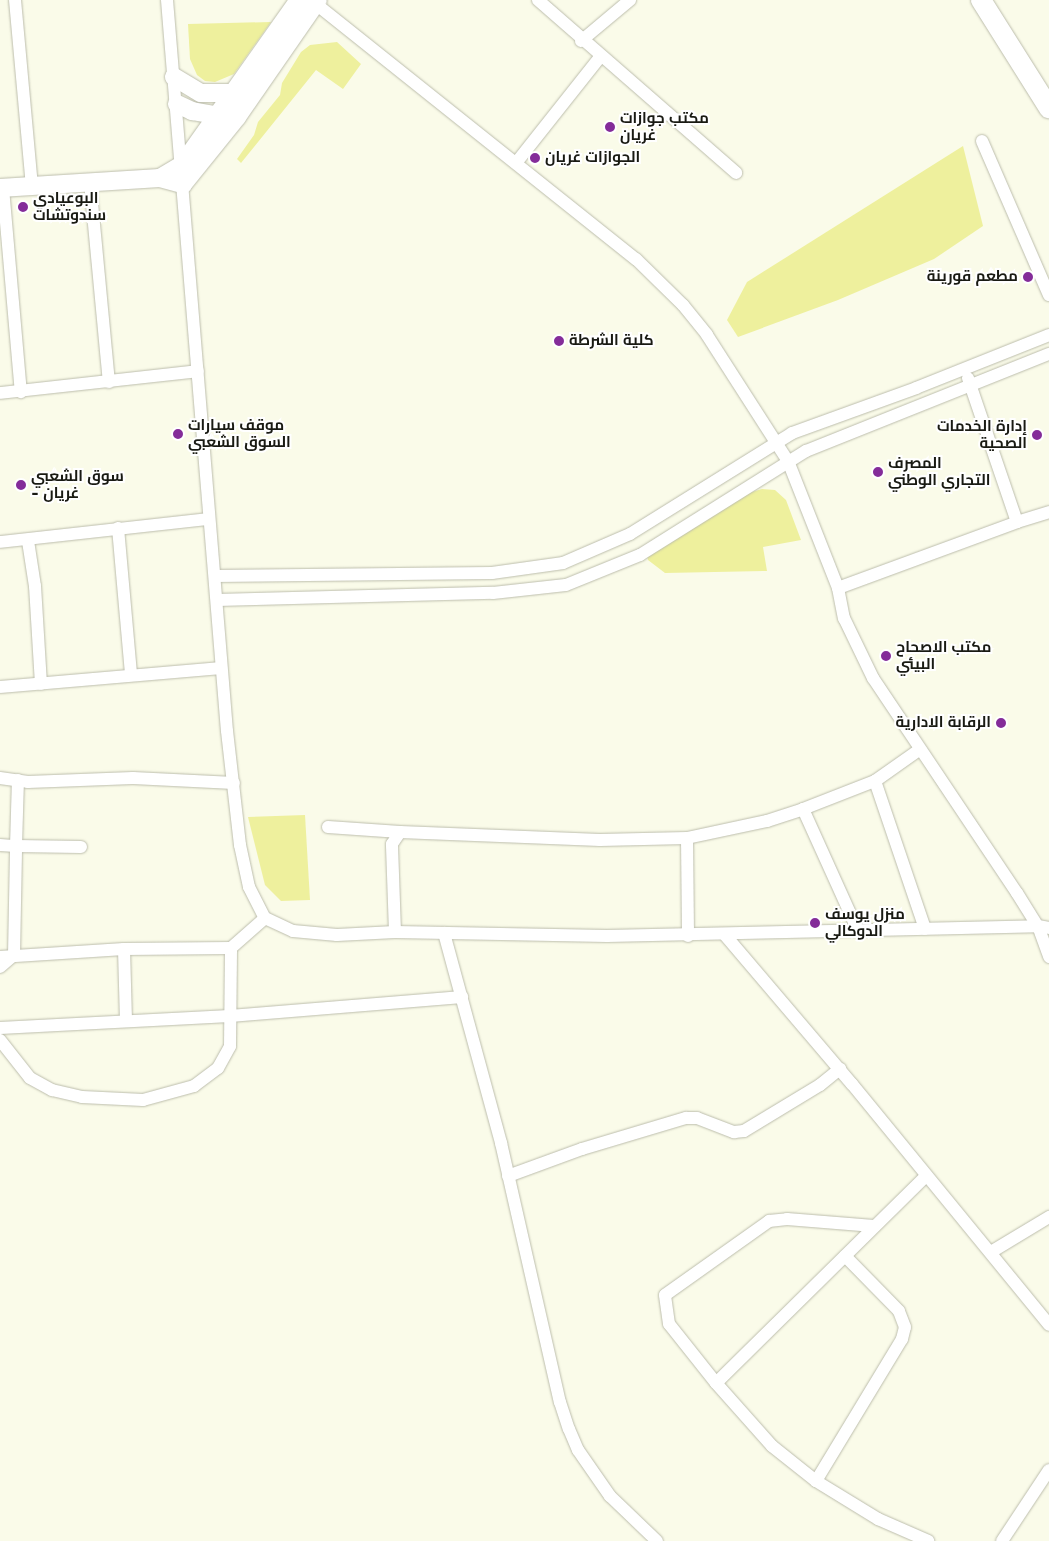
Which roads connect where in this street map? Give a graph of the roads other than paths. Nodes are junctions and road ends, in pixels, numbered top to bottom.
1 (15, 0) edge
2 (168, 0) edge
3 (538, 0) edge
4 (630, 0) edge
5 (981, 0) edge
6 (311, 1) edge
7 (581, 41) junction
8 (600, 57) junction
9 (174, 77) junction
10 (233, 93) junction
11 (177, 104) junction
12 (1049, 108) edge
13 (217, 116) junction
14 (237, 117) junction
15 (982, 141) dead end
16 (516, 163) junction
17 (182, 165) junction
18 (736, 173) dead end
19 (160, 178) junction
20 (90, 182) junction
21 (183, 184) junction
22 (32, 186) junction
23 (1, 188) edge
24 (1049, 295) edge
25 (1049, 335) edge
26 (1049, 354) edge
27 (964, 368) junction
28 (198, 371) junction
29 (109, 382) junction
30 (971, 385) junction
31 (21, 392) junction
32 (0, 393) edge
33 (777, 441) junction
34 (788, 461) junction
35 (1049, 512) edge
36 (208, 519) junction
37 (1017, 522) junction
38 (118, 528) junction
39 (28, 541) junction
40 (0, 542) edge
41 (492, 573) junction
42 (215, 576) junction
43 (838, 588) junction
44 (493, 592) junction
45 (217, 600) junction
46 (221, 668) junction
47 (131, 674) junction
48 (41, 684) junction
49 (0, 687) edge
50 (919, 750) junction
51 (0, 778) edge
52 (18, 780) junction
53 (875, 781) junction
54 (234, 783) junction
55 (803, 809) junction
56 (328, 827) dead end
57 (400, 832) junction
58 (687, 838) junction
59 (0, 845) edge
60 (16, 846) junction
61 (81, 847) dead end
62 (266, 918) junction
63 (1043, 927) edge
64 (925, 929) junction
65 (858, 931) junction
66 (394, 932) junction
67 (444, 933) junction
68 (725, 935) junction
69 (688, 936) junction
70 (232, 948) junction
71 (124, 949) junction
72 (14, 955) junction
73 (1049, 956) edge
74 (0, 957) edge
75 (0, 967) edge
76 (462, 997) junction
77 (230, 1016) junction
78 (126, 1021) junction
79 (0, 1028) edge
80 (0, 1040) edge
81 (840, 1069) junction
82 (508, 1176) junction
83 (926, 1176) junction
84 (1049, 1217) edge
85 (874, 1226) junction
86 (991, 1252) junction
87 (845, 1256) junction
88 (1049, 1325) edge
89 (716, 1383) junction
90 (1049, 1470) edge
91 (816, 1481) junction
92 (657, 1541) edge
93 (928, 1541) edge
94 (1002, 1541) edge

1 - 22 street
2 - 9 street
3 - 7 street
4 - 7 street
5 - 12 main road
6 - 10 main road
6 - 14 main road
6 - 16 street
7 - 8 street
8 - 16 street
8 - 18 street
9 - 10 main road
9 - 11 street
10 - 13 main road
11 - 13 main road
11 - 17 street
13 - 14 main road
13 - 17 main road
14 - 21 main road
15 - 24 street
16 - 33 street
17 - 19 main road
17 - 21 street
19 - 20 main road
19 - 21 main road
20 - 22 main road
20 - 29 street
21 - 28 street
22 - 23 main road
23 - 31 street
25 - 27 street
26 - 30 street
27 - 30 street
27 - 33 street
28 - 29 street
28 - 36 street
29 - 31 street
30 - 34 street
30 - 37 street
31 - 32 street
33 - 34 street
33 - 41 street
34 - 43 street
34 - 44 street
35 - 37 street
36 - 38 street
36 - 42 street
37 - 43 street
38 - 39 street
38 - 47 street
39 - 40 street
39 - 48 street
41 - 42 street
41 - 44 street
42 - 45 street
43 - 50 street
44 - 45 street
45 - 46 street
46 - 47 street
46 - 54 street
47 - 48 street
48 - 49 street
50 - 53 street
50 - 63 street
51 - 52 street
52 - 54 street
52 - 60 street
53 - 55 street
53 - 64 street
54 - 62 street
55 - 58 street
55 - 65 street
56 - 57 street
57 - 58 street
57 - 66 street
58 - 69 street
59 - 60 street
60 - 61 street
60 - 72 street
62 - 66 street
62 - 70 street
63 - 64 street
63 - 73 street
64 - 65 street
65 - 68 street
66 - 67 street
67 - 69 street
67 - 76 street
68 - 69 street
68 - 81 street
70 - 71 street
70 - 77 street
71 - 72 street
71 - 78 street
72 - 74 street
72 - 75 street
76 - 77 street
76 - 82 street
77 - 78 street
77 - 80 street
78 - 79 street
81 - 82 street
81 - 83 street
82 - 92 street
83 - 85 street
83 - 86 street
84 - 86 street
85 - 87 street
85 - 89 street
86 - 88 street
87 - 89 street
87 - 91 street
89 - 91 street
90 - 94 street
91 - 93 street

